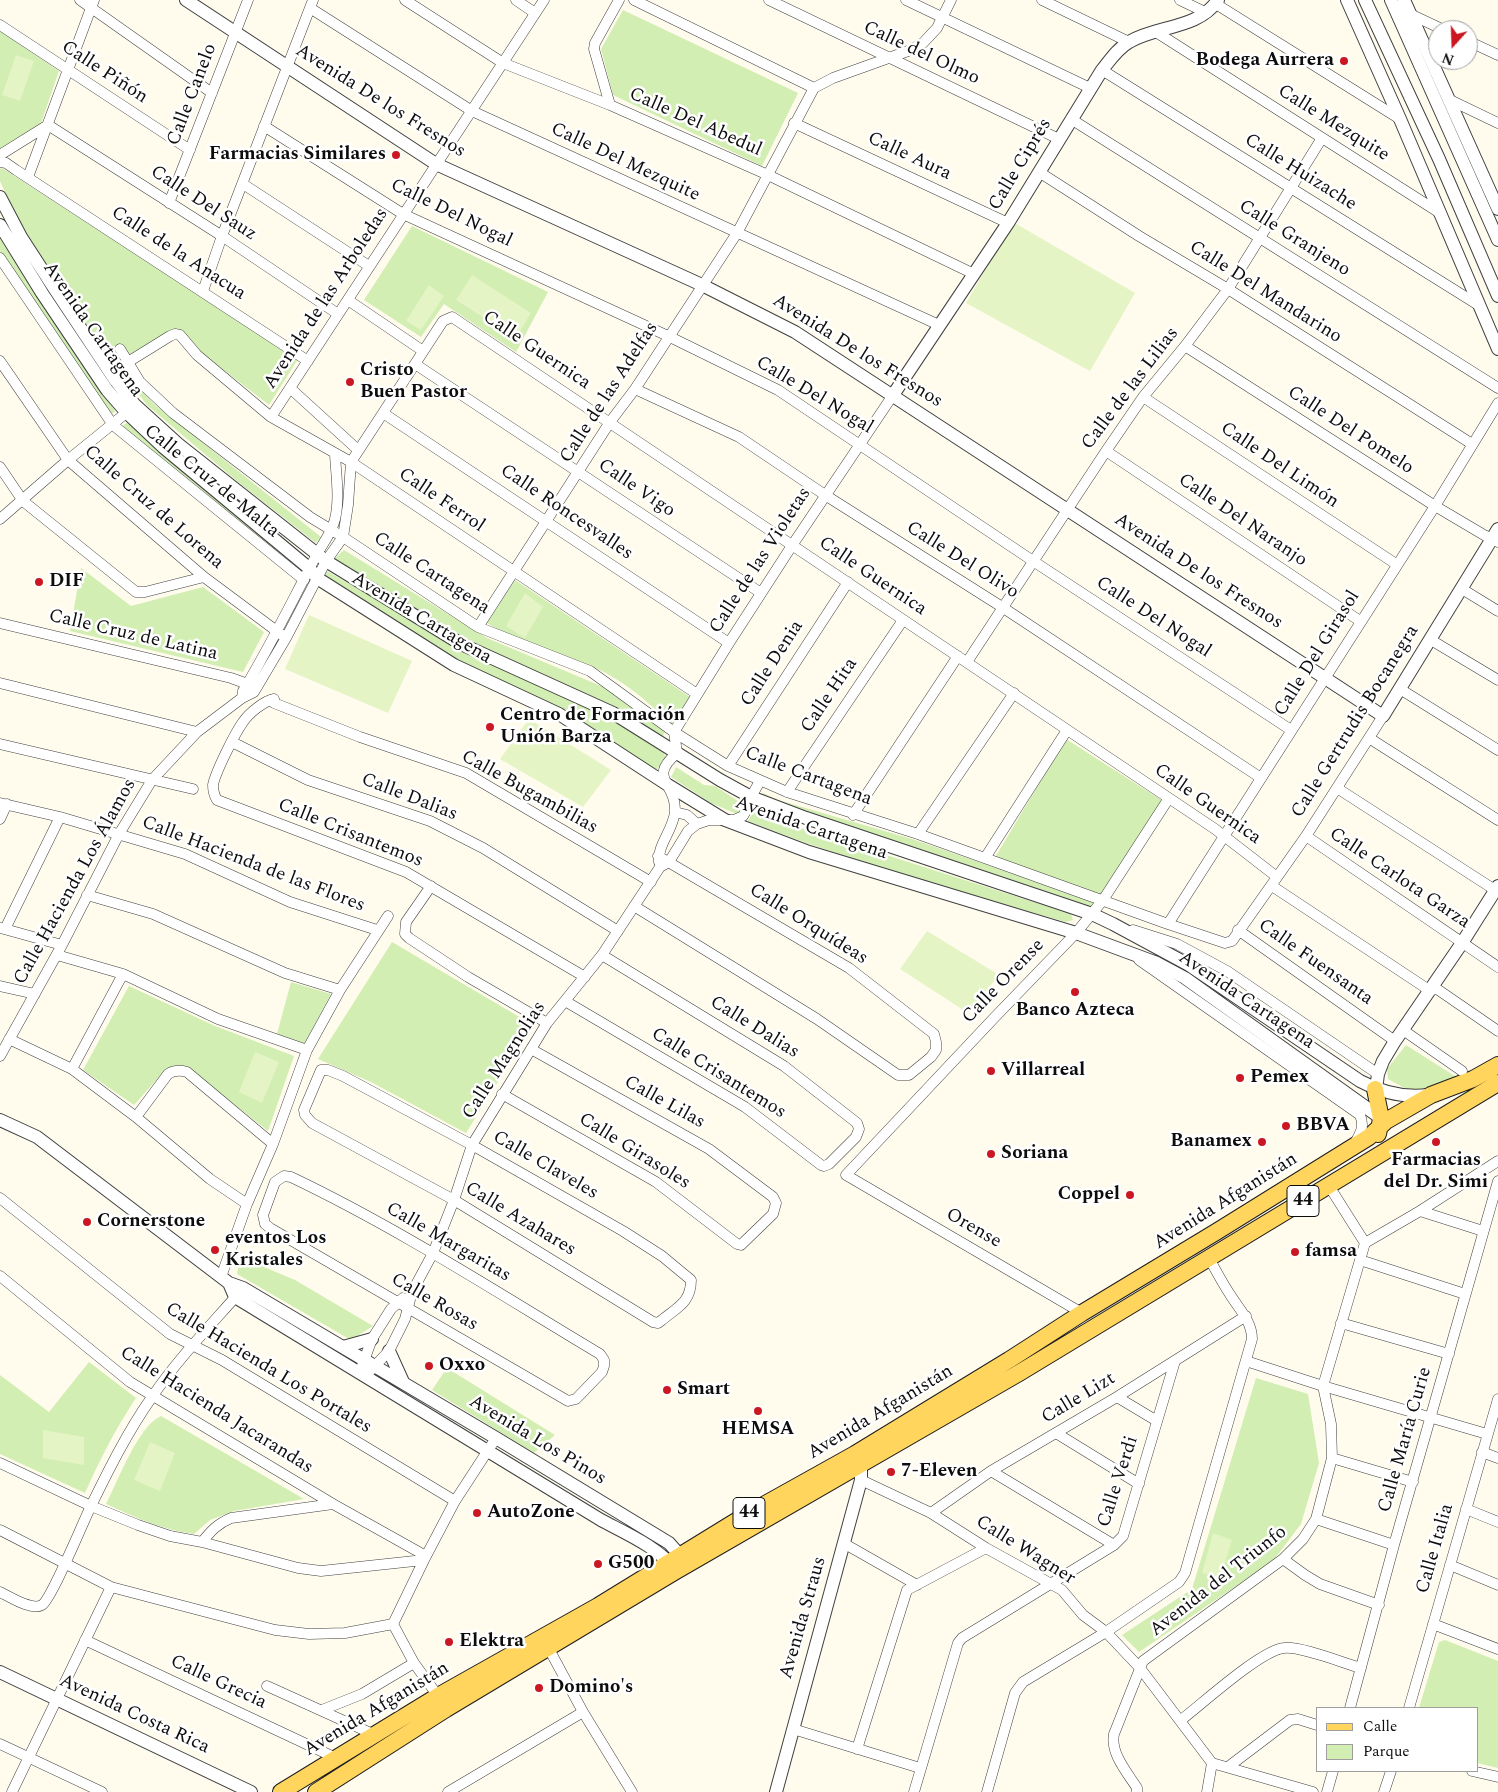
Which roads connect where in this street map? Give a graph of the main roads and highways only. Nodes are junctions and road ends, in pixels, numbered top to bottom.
1 (1498, 1065) edge
2 (1377, 1082) road end
3 (1498, 1083) edge
4 (1378, 1123) junction
5 (1426, 1126) junction
6 (1329, 1186) junction
7 (1246, 1214) junction
8 (1209, 1258) junction
9 (859, 1466) junction
10 (678, 1563) junction
11 (281, 1792) edge
12 (316, 1792) edge

1 - 4 main road, Avenida Afganistán / 44
2 - 4 main road
3 - 5 main road, Avenida Afganistán / 44
4 - 5 main road
4 - 6 main road
4 - 7 main road, Avenida Afganistán / 44
5 - 6 main road, Avenida Afganistán / 44
6 - 8 main road, Avenida Afganistán / 44
7 - 8 main road
7 - 9 main road, Avenida Afganistán / 44
8 - 9 main road, Avenida Afganistán / 44
9 - 10 main road, Avenida Afganistán / 44
10 - 11 main road, Avenida Afganistán / 44
10 - 12 main road, Avenida Afganistán / 44

